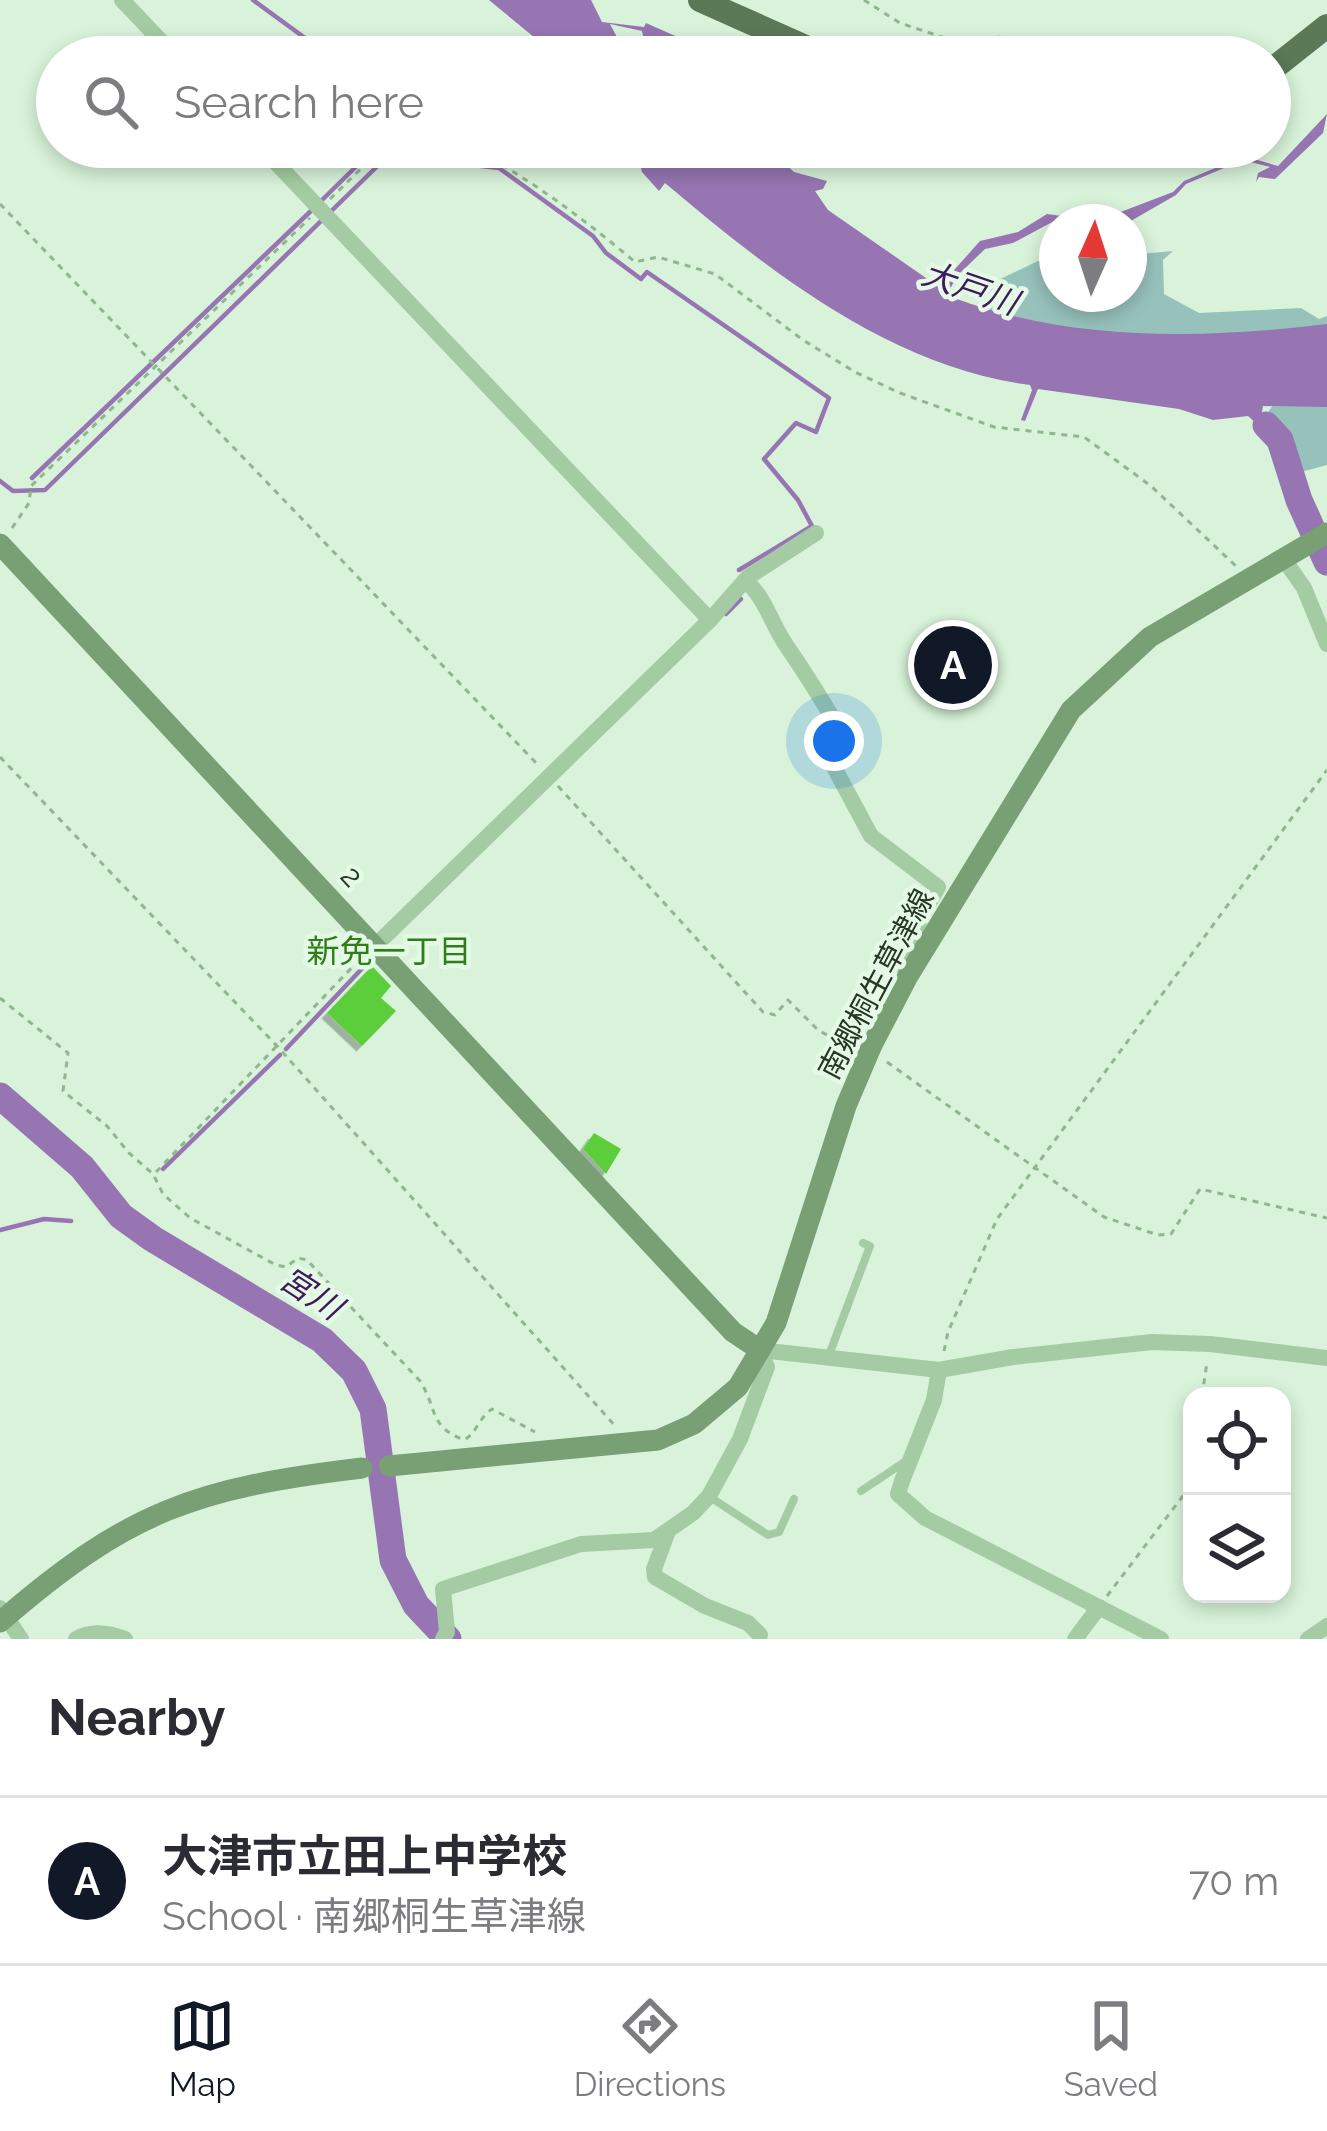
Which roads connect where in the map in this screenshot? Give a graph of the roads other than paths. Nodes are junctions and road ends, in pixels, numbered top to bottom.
1 (122, 0) edge
2 (700, 0) edge
3 (1327, 26) edge
4 (156, 36) edge
5 (781, 36) edge
6 (1291, 54) edge
7 (281, 168) edge
8 (816, 533) dead end
9 (1327, 533) edge
10 (5, 537) edge
11 (1283, 558) junction
12 (746, 580) junction
13 (710, 620) junction
14 (1327, 644) edge
15 (376, 945) junction
16 (908, 976) junction
17 (863, 1243) dead end
18 (760, 1351) junction
19 (1327, 1358) edge
20 (828, 1360) junction
21 (939, 1370) junction
22 (912, 1456) junction
23 (389, 1466) dead end
24 (362, 1468) dead end
25 (861, 1491) dead end
26 (709, 1496) junction
27 (794, 1499) dead end
28 (668, 1531) junction
29 (1099, 1607) junction
30 (2, 1615) edge
31 (1327, 1626) edge
32 (760, 1635) dead end
33 (21, 1639) edge
34 (76, 1639) edge
35 (124, 1639) edge
36 (443, 1639) edge
37 (1075, 1639) edge
38 (1162, 1639) edge
39 (1307, 1639) edge

1 - 4 street
2 - 5 main road
3 - 6 main road
7 - 13 street
8 - 12 street
9 - 11 main road, 南郷桐生草津線
10 - 15 main road, 2
11 - 14 street
11 - 16 main road, 南郷桐生草津線
12 - 13 street
12 - 16 street
13 - 15 street
15 - 18 main road, 2
16 - 18 main road, 南郷桐生草津線
17 - 20 lane
18 - 20 street
18 - 23 main road, 南郷桐生草津線
18 - 26 street
19 - 21 street
20 - 21 street
21 - 22 street
22 - 25 lane
22 - 29 street
24 - 30 main road
26 - 27 lane
26 - 28 street
28 - 32 street
28 - 36 street
29 - 37 street
29 - 38 street
30 - 33 street
31 - 39 street
34 - 35 street

